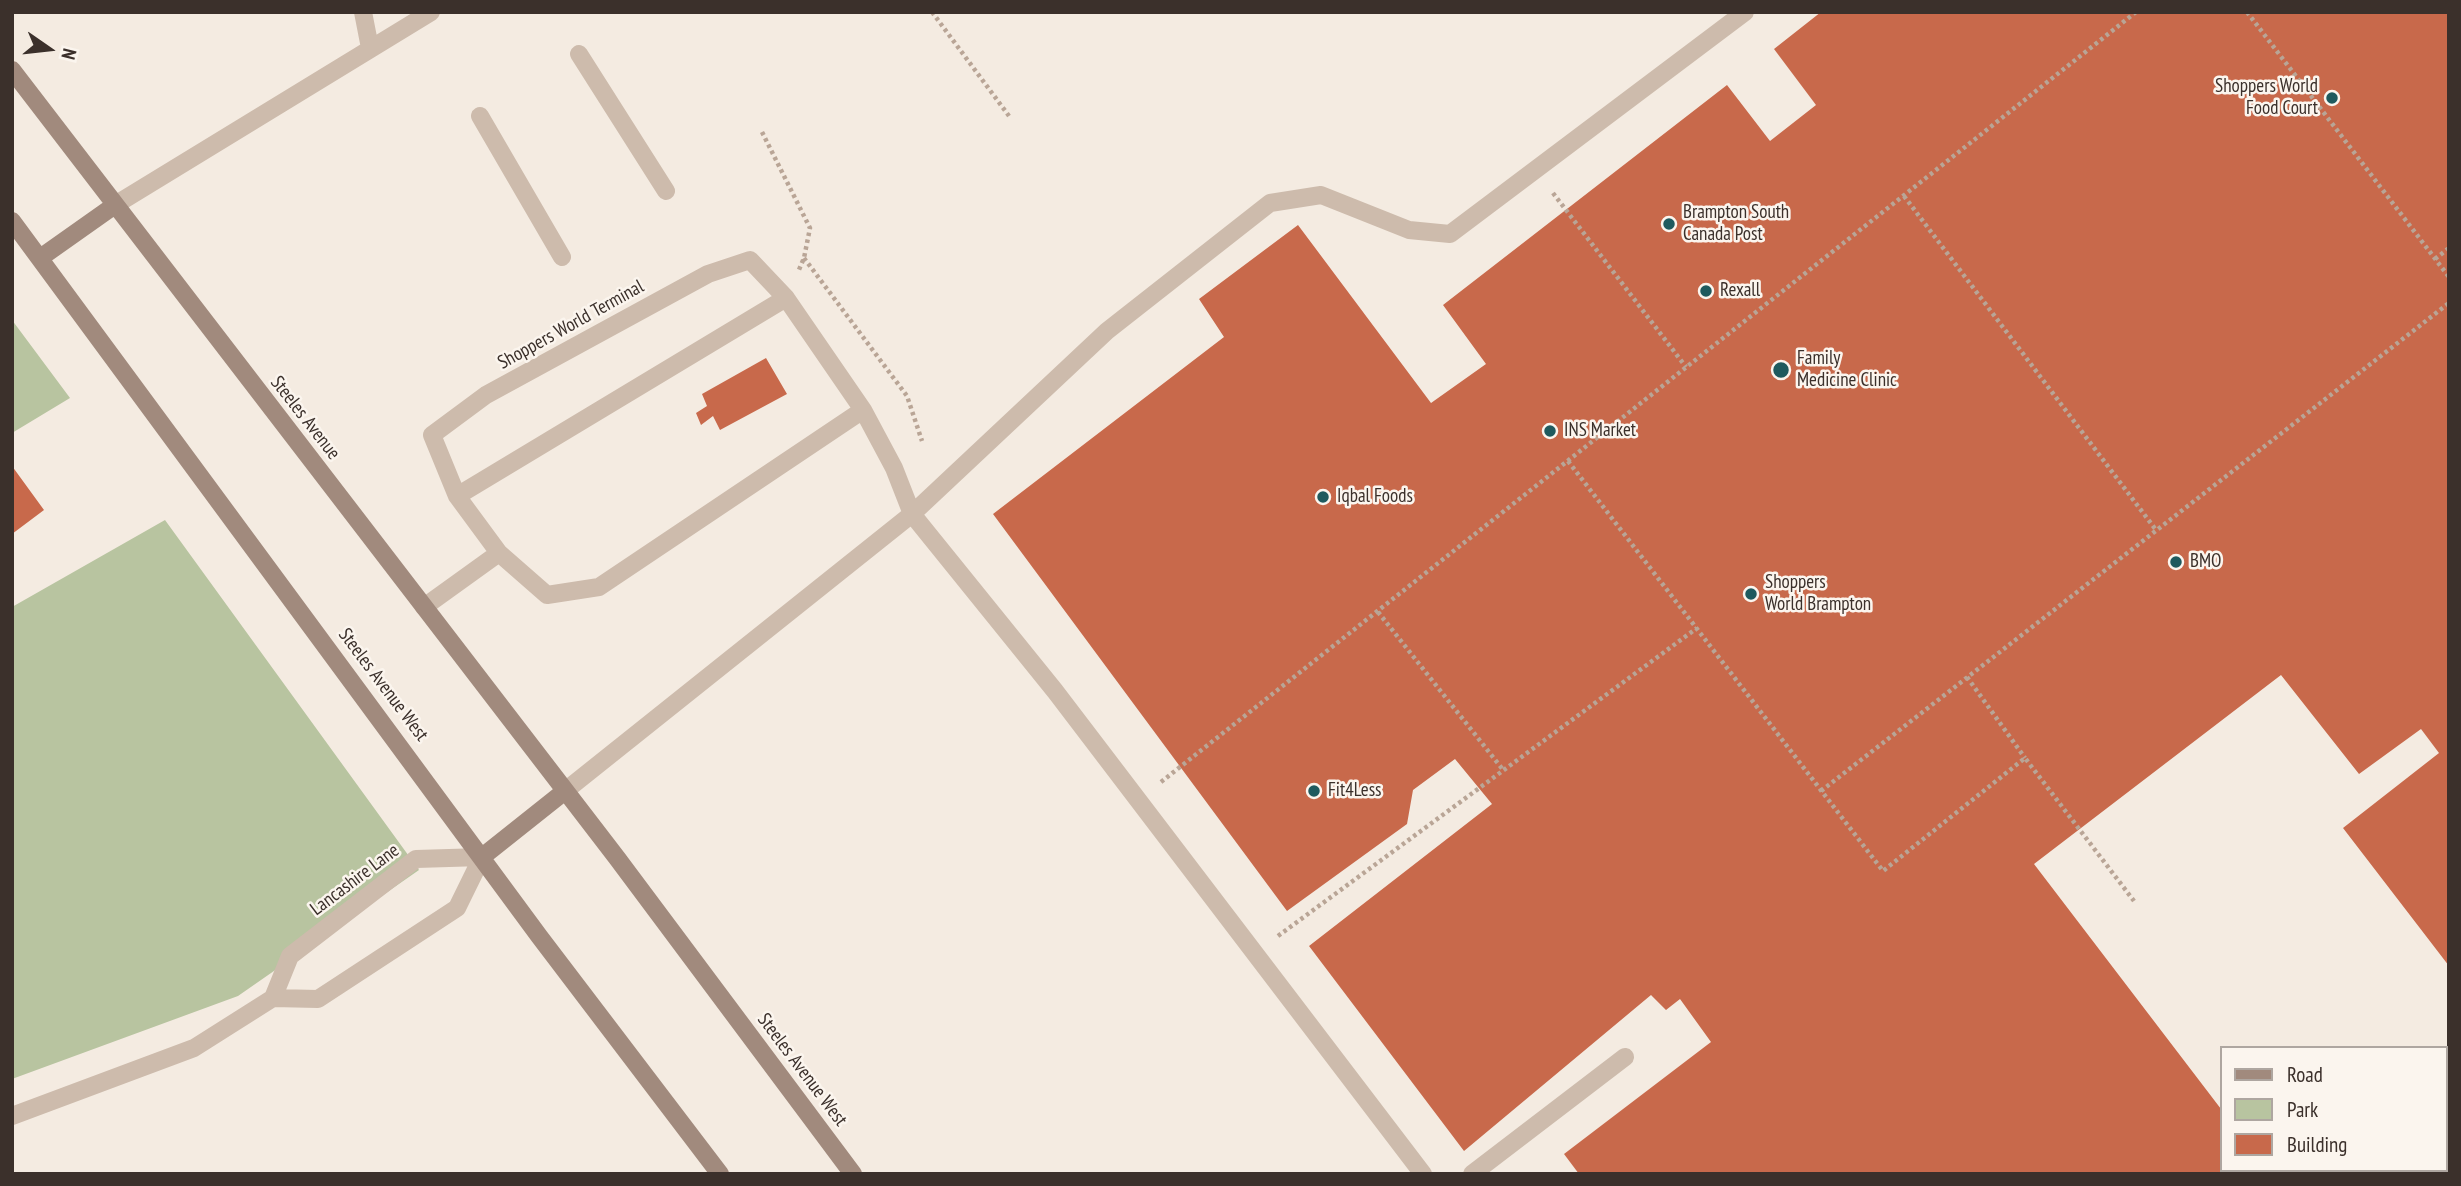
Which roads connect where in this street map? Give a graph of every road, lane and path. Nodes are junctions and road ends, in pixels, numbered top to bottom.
1 (363, 12) edge
2 (431, 12) edge
3 (932, 12) edge
4 (1745, 12) edge
5 (2136, 12) edge
6 (2247, 12) edge
7 (370, 48) junction
8 (579, 54) dead end
9 (12, 70) edge
10 (480, 116) dead end
11 (1009, 116) dead end
12 (762, 132) dead end
13 (1535, 171) junction
14 (666, 191) dead end
15 (1904, 196) junction
16 (116, 205) junction
17 (12, 221) edge
18 (2449, 248) edge
19 (562, 257) dead end
20 (40, 258) junction
21 (804, 258) junction
22 (2435, 259) junction
23 (2449, 277) edge
24 (786, 298) junction
25 (2449, 303) edge
26 (1686, 368) junction
27 (863, 410) junction
28 (922, 441) dead end
29 (1568, 461) junction
30 (457, 496) junction
31 (912, 514) junction
32 (2156, 530) junction
33 (499, 553) junction
34 (424, 607) junction
35 (1378, 612) junction
36 (1697, 628) junction
37 (1967, 677) junction
38 (2025, 758) junction
39 (1504, 771) junction
40 (565, 791) junction
41 (1821, 791) junction
42 (1138, 800) junction
43 (482, 857) junction
44 (2134, 901) dead end
45 (1254, 952) junction
46 (273, 998) junction
47 (1625, 1057) dead end
48 (12, 1116) edge
49 (720, 1174) edge
50 (853, 1174) edge
51 (1423, 1174) edge
52 (1472, 1174) edge

1 - 7 street
2 - 7 street
3 - 11 path
4 - 13 street
5 - 15 path
6 - 22 path
7 - 16 street
8 - 14 street
9 - 16 main road, Steeles Avenue
10 - 19 street
12 - 21 path
13 - 26 path
13 - 31 street
15 - 26 path
15 - 32 path
16 - 20 main road
16 - 34 main road, Steeles Avenue
17 - 20 main road, Steeles Avenue West
18 - 22 path
20 - 43 main road, Steeles Avenue West
21 - 24 path
21 - 28 path
22 - 23 path
24 - 27 street, Shoppers World Terminal
24 - 30 street
24 - 30 street, Shoppers World Terminal
25 - 32 path
26 - 29 path
27 - 31 street, Shoppers World Terminal
27 - 33 street, Shoppers World Terminal
29 - 35 path
29 - 36 path
30 - 33 street, Shoppers World Terminal
31 - 40 street
31 - 42 street, Shoppers World Terminal
32 - 37 path
33 - 34 street
34 - 40 main road, Steeles Avenue
35 - 39 path
35 - 42 path
36 - 39 path
36 - 41 path
37 - 38 path
37 - 41 path
38 - 41 path
38 - 44 path
39 - 45 path
40 - 43 main road
40 - 50 main road, Steeles Avenue West
42 - 45 street, Shoppers World Terminal
43 - 46 street
43 - 46 street, Lancashire Lane
43 - 49 main road, Steeles Avenue West
45 - 51 street, Shoppers World Terminal
46 - 48 street
47 - 52 street

